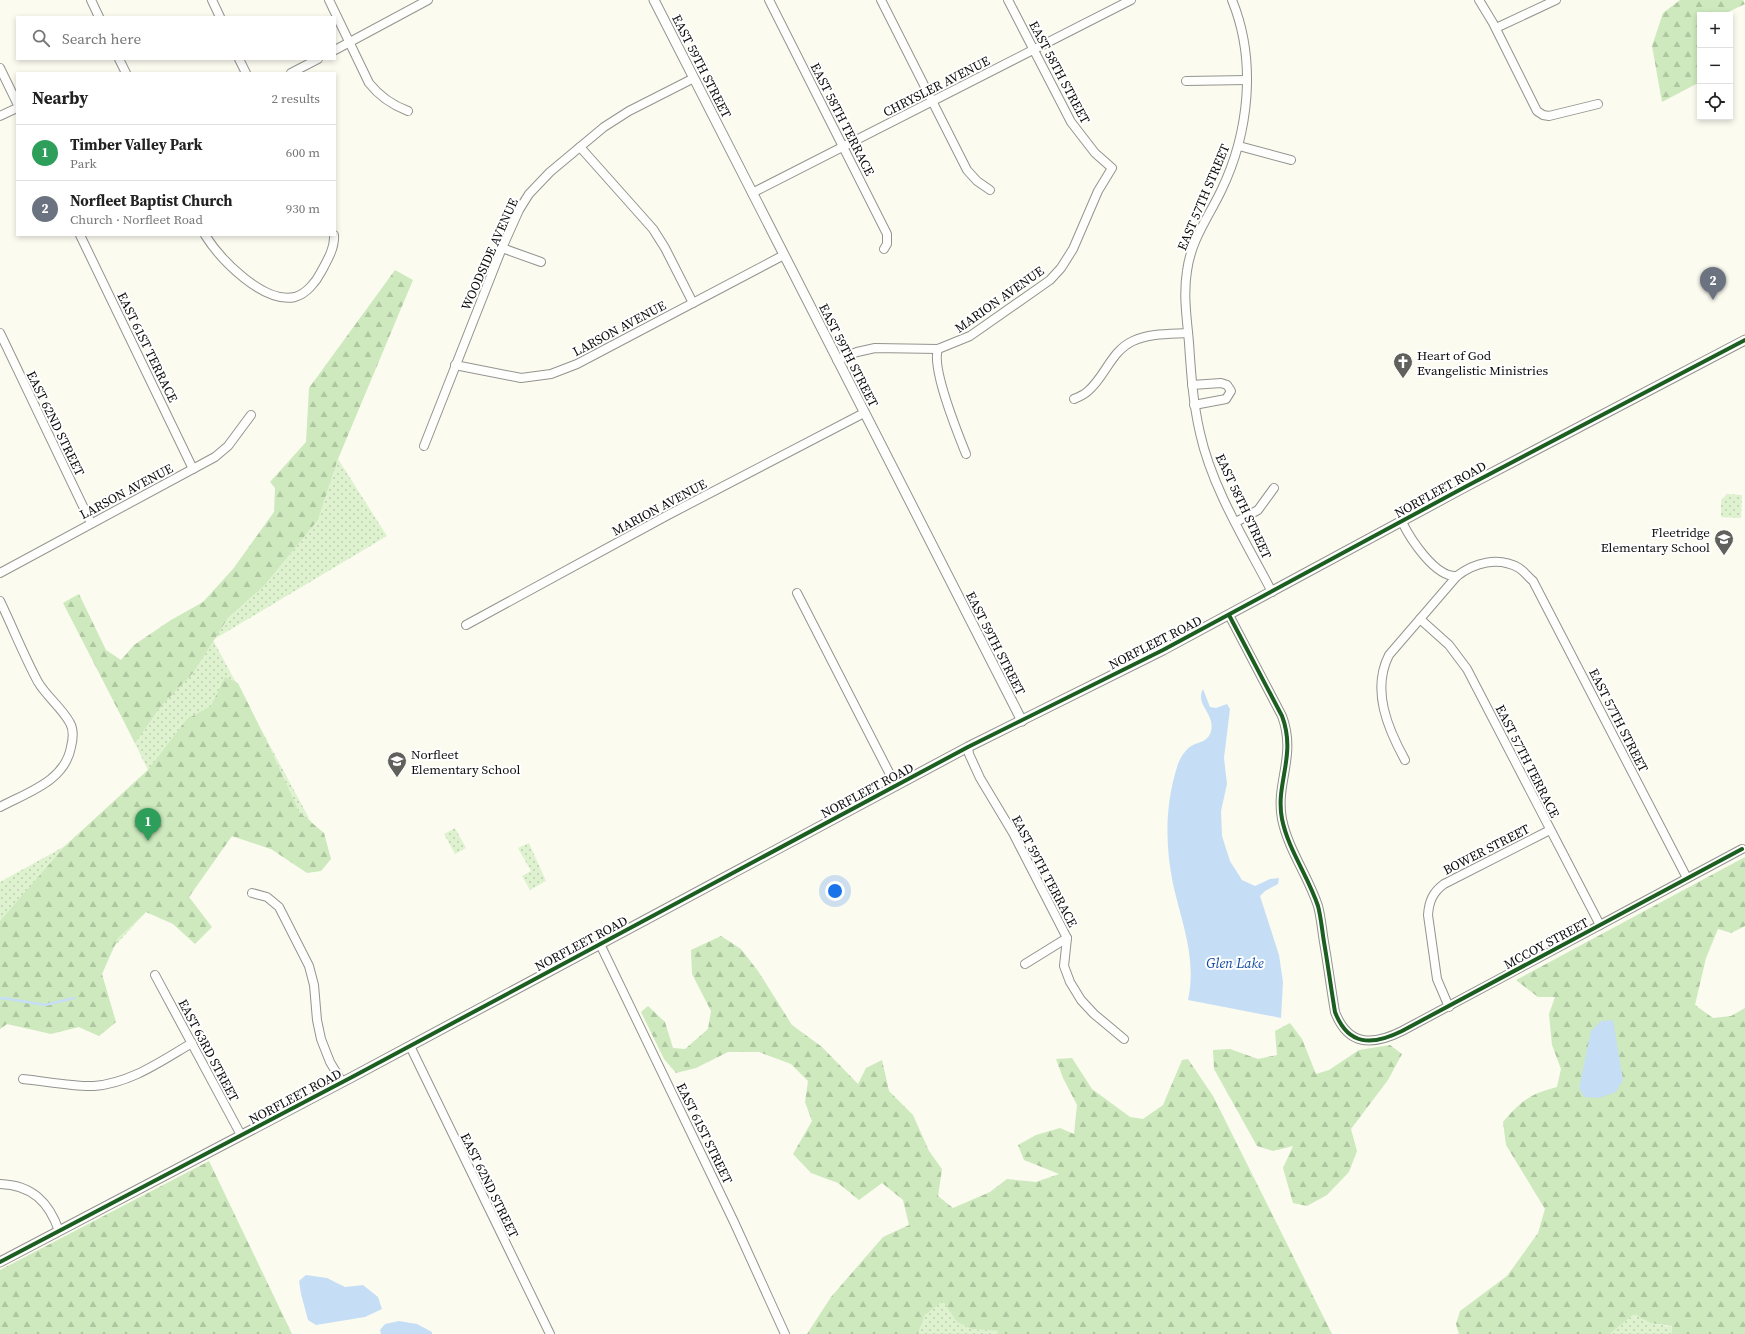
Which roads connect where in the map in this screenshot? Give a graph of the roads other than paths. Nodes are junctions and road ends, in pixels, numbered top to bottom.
1 (91, 0) edge
2 (212, 0) edge
3 (329, 0) edge
4 (428, 0) edge
5 (654, 0) edge
6 (769, 0) edge
7 (881, 0) edge
8 (1008, 0) edge
9 (1232, 0) edge
10 (1479, 0) edge
11 (1556, 0) edge
12 (1126, 1) edge
13 (99, 16) edge
14 (220, 16) edge
15 (1496, 28) junction
16 (350, 42) junction
17 (336, 49) edge
18 (1034, 50) junction
19 (120, 60) edge
20 (240, 60) edge
21 (316, 60) edge
22 (0, 68) edge
23 (126, 72) edge
24 (246, 72) edge
25 (293, 72) edge
26 (694, 78) junction
27 (1247, 80) junction
28 (1186, 81) dead end
29 (16, 101) edge
30 (932, 102) junction
31 (1598, 104) dead end
32 (16, 108) edge
33 (408, 111) dead end
34 (0, 116) edge
35 (1238, 146) junction
36 (580, 147) junction
37 (843, 147) junction
38 (1291, 160) dead end
39 (1112, 168) joint
40 (990, 190) dead end
41 (752, 193) junction
42 (80, 236) edge
43 (205, 236) edge
44 (334, 236) edge
45 (502, 248) junction
46 (884, 249) dead end
47 (784, 255) junction
48 (541, 262) dead end
49 (693, 303) junction
50 (0, 333) edge
51 (1188, 333) junction
52 (1745, 340) edge
53 (938, 349) junction
54 (837, 360) junction
55 (455, 365) junction
56 (1192, 385) junction
57 (1074, 399) dead end
58 (1194, 405) junction
59 (864, 413) junction
60 (251, 415) dead end
61 (424, 446) dead end
62 (966, 454) dead end
63 (193, 469) junction
64 (1274, 488) dead end
65 (1236, 522) junction
66 (1402, 522) junction
67 (91, 523) junction
68 (0, 573) edge
69 (1457, 576) junction
70 (1272, 592) junction
71 (797, 594) dead end
72 (0, 602) edge
73 (1229, 615) junction
74 (1420, 619) junction
75 (466, 625) dead end
76 (1022, 721) junction
77 (968, 747) junction
78 (1405, 760) dead end
79 (896, 786) junction
80 (0, 807) edge
81 (1550, 830) junction
82 (1742, 849) dead end
83 (1687, 878) junction
84 (252, 893) dead end
85 (1600, 925) junction
86 (1067, 938) junction
87 (600, 944) junction
88 (1025, 964) dead end
89 (156, 975) dead end
90 (1449, 1007) junction
91 (1124, 1038) dead end
92 (192, 1043) junction
93 (410, 1046) junction
94 (23, 1079) dead end
95 (342, 1082) junction
96 (241, 1135) junction
97 (0, 1184) edge
98 (59, 1231) junction
99 (0, 1262) edge
100 (550, 1334) edge
101 (785, 1334) edge

1 - 13 street
2 - 14 street
3 - 16 street
4 - 16 street
5 - 26 street, EAST 59TH STREET
6 - 37 street, EAST 58TH TERRACE
7 - 30 street
8 - 18 street, EAST 58TH STREET
9 - 27 street, EAST 57TH STREET
10 - 15 street
11 - 15 street
12 - 18 street, CHRYSLER AVENUE
15 - 31 street
16 - 17 street
16 - 33 street
18 - 30 street, CHRYSLER AVENUE
18 - 39 street, EAST 58TH STREET
19 - 23 street
20 - 24 street
21 - 25 street
22 - 29 street
26 - 36 street, WOODSIDE AVENUE
26 - 41 street, EAST 59TH STREET
27 - 28 street
27 - 35 street, EAST 57TH STREET
30 - 37 street, CHRYSLER AVENUE
30 - 40 street
32 - 34 street
35 - 38 street
35 - 51 street, EAST 57TH STREET
36 - 45 street, WOODSIDE AVENUE
36 - 49 street
37 - 41 street, CHRYSLER AVENUE
37 - 46 street, EAST 58TH TERRACE
39 - 53 street, MARION AVENUE
41 - 47 street, EAST 59TH STREET
42 - 63 street, EAST 61ST TERRACE
43 - 44 street
45 - 48 street
45 - 55 street, WOODSIDE AVENUE
47 - 49 street, LARSON AVENUE
47 - 54 street, EAST 59TH STREET
49 - 55 street, LARSON AVENUE
50 - 67 street, EAST 62ND STREET
51 - 56 street, EAST 58TH STREET
51 - 57 street
52 - 66 street, NORFLEET ROAD
53 - 54 street, MARION AVENUE
53 - 62 street
54 - 59 street, EAST 59TH STREET
55 - 61 street, WOODSIDE AVENUE
56 - 58 street, EAST 58TH STREET
56 - 58 street
58 - 65 street, EAST 58TH STREET
59 - 75 street, MARION AVENUE
59 - 76 street, EAST 59TH STREET
60 - 63 street, LARSON AVENUE
63 - 67 street, LARSON AVENUE
64 - 65 street
65 - 70 street, EAST 58TH STREET
66 - 69 street
66 - 70 street, NORFLEET ROAD
67 - 68 street, LARSON AVENUE
69 - 74 street
69 - 83 street, EAST 57TH STREET
70 - 73 street, NORFLEET ROAD
71 - 79 street
72 - 80 street
73 - 76 street, NORFLEET ROAD
73 - 90 street, MCCOY STREET
74 - 78 street
74 - 81 street, EAST 57TH TERRACE
76 - 77 street, NORFLEET ROAD
77 - 79 street, NORFLEET ROAD
77 - 86 street, EAST 59TH TERRACE
79 - 87 street, NORFLEET ROAD
81 - 85 street, EAST 57TH TERRACE
81 - 90 street, BOWER STREET
82 - 83 street, MCCOY STREET
83 - 85 street, MCCOY STREET
84 - 95 street
85 - 90 street, MCCOY STREET
86 - 88 street
86 - 91 street, EAST 59TH TERRACE
87 - 93 street, NORFLEET ROAD
87 - 101 street, EAST 61ST STREET
89 - 92 street, EAST 63RD STREET
92 - 94 street
92 - 96 street, EAST 63RD STREET
93 - 95 street, NORFLEET ROAD
93 - 100 street, EAST 62ND STREET
95 - 96 street, NORFLEET ROAD
96 - 98 street, NORFLEET ROAD
97 - 98 street
98 - 99 street, NORFLEET ROAD

